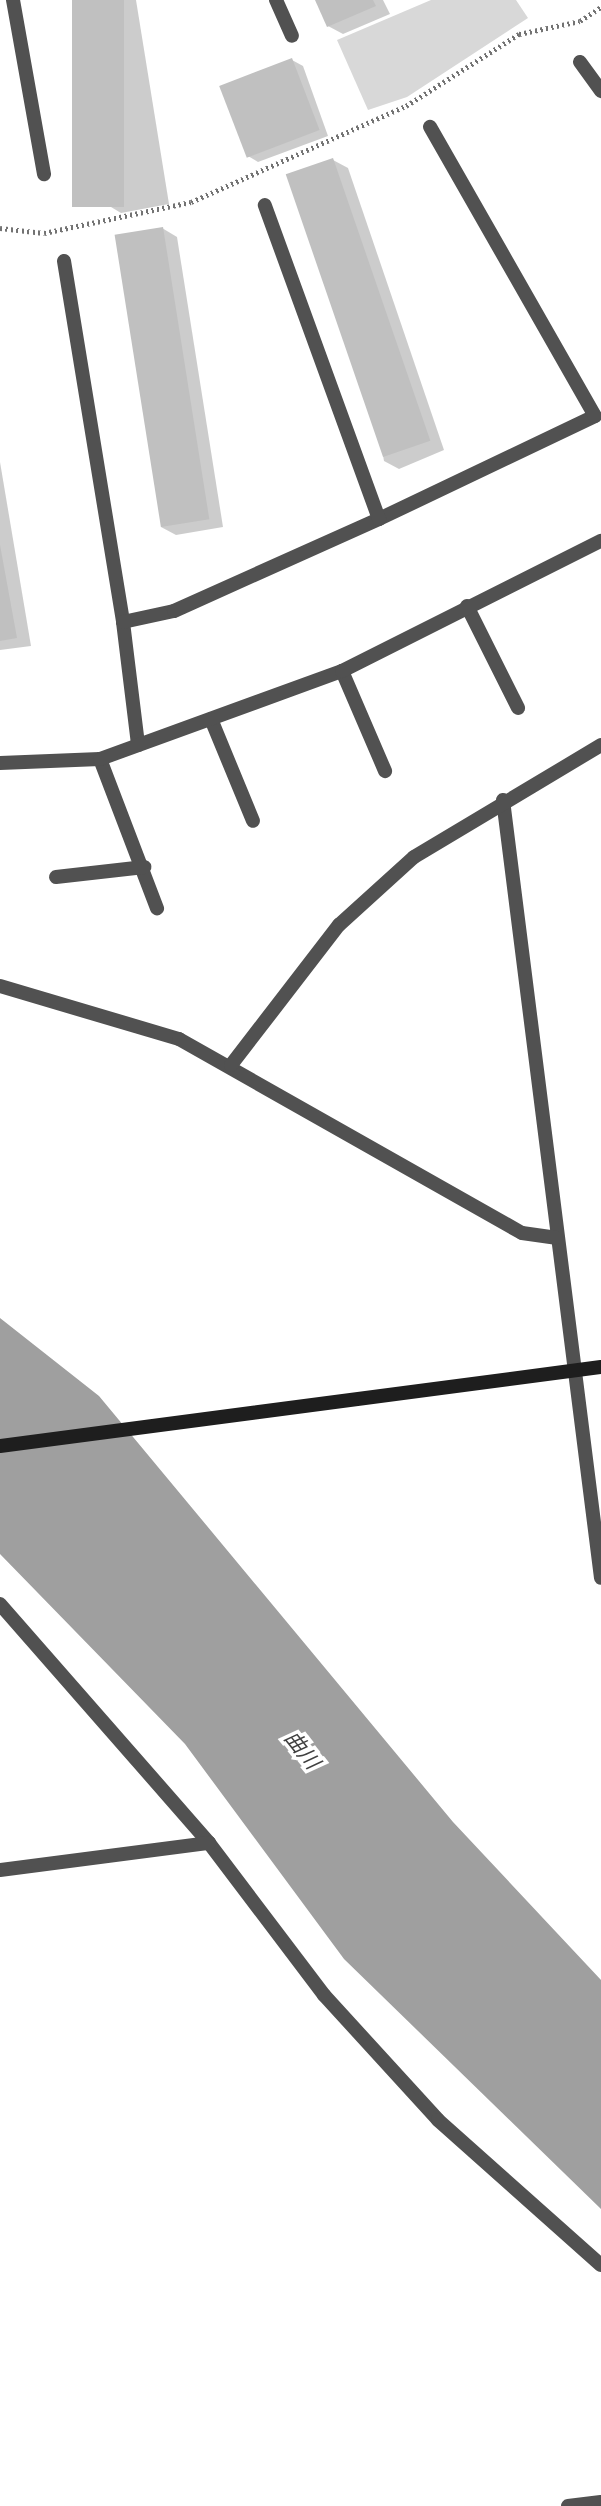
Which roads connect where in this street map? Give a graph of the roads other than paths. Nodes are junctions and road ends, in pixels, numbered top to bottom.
1 (13, 0) edge
2 (276, 0) edge
3 (292, 36) dead end
4 (580, 62) dead end
5 (601, 91) edge
6 (430, 127) dead end
7 (44, 174) dead end
8 (265, 205) dead end
9 (64, 261) dead end
10 (598, 415) edge
11 (379, 519) junction
12 (601, 541) edge
13 (467, 606) junction
14 (123, 622) junction
15 (342, 671) junction
16 (518, 708) dead end
17 (211, 719) junction
18 (138, 745) junction
19 (601, 745) edge
20 (100, 759) junction
21 (0, 763) edge
22 (385, 771) dead end
23 (503, 800) junction
24 (253, 821) dead end
25 (144, 867) junction
26 (56, 877) dead end
27 (157, 908) dead end
28 (0, 986) edge
29 (231, 1065) junction
30 (556, 1238) junction
31 (601, 1367) edge
32 (575, 1371) junction
33 (0, 1446) edge
34 (601, 1578) edge
35 (0, 1604) edge
36 (209, 1843) junction
37 (0, 1870) edge
38 (601, 2265) edge
39 (601, 2502) edge
40 (568, 2506) edge

1 - 7 street
2 - 3 street
4 - 5 street
6 - 10 street
8 - 11 street
9 - 14 street
10 - 11 street
11 - 14 street
12 - 13 street
13 - 15 street
13 - 16 street
14 - 18 street
15 - 17 street
15 - 22 street
17 - 18 street
17 - 24 street
18 - 20 street
19 - 23 street
20 - 21 street
20 - 25 street
23 - 29 street
23 - 30 street
25 - 26 street
25 - 27 street
28 - 29 street
29 - 30 street
30 - 32 street
31 - 32 street
32 - 33 street
32 - 34 street
35 - 36 street
36 - 37 street
36 - 38 street
39 - 40 street

